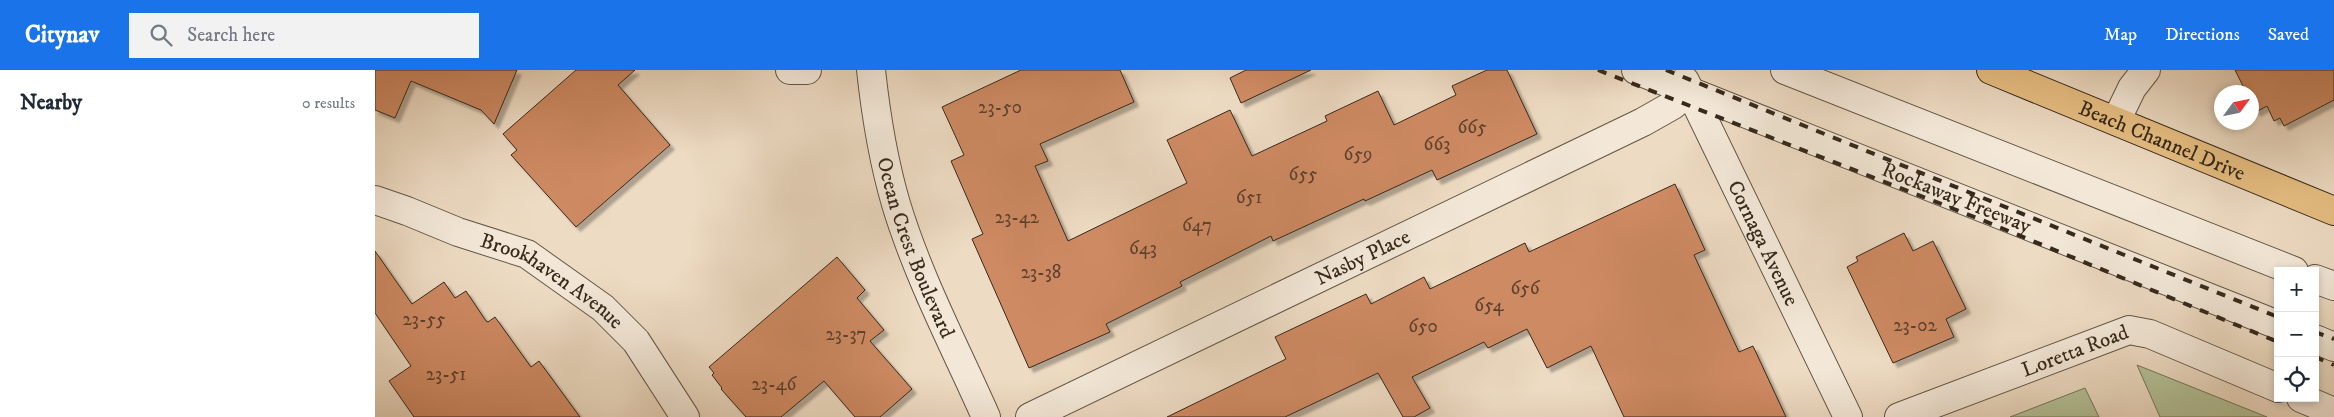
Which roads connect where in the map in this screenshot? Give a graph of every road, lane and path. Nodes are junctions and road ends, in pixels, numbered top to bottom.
1 (790, 70) edge
2 (807, 70) edge
3 (871, 70) edge
4 (1636, 70) edge
5 (1785, 70) edge
6 (1991, 70) edge
7 (2146, 70) edge
8 (1685, 80) edge
9 (2116, 121) junction
10 (375, 200) edge
11 (2334, 211) edge
12 (2285, 267) edge
13 (2319, 280) edge
14 (2334, 286) edge
15 (2274, 323) edge
16 (2319, 341) edge
17 (2334, 347) edge
18 (2274, 386) edge
19 (2310, 402) edge
20 (2334, 412) edge
21 (685, 417) edge
22 (986, 417) edge
23 (1030, 417) edge
24 (1848, 417) edge
25 (1899, 417) edge

1 - 2 street
3 - 22 street, Ocean Crest Boulevard
4 - 8 street, Rockaway Freeway
5 - 12 street
6 - 9 main road, Beach Channel Drive
7 - 9 street
8 - 15 street, Rockaway Freeway
8 - 23 street, Nasby Place
8 - 24 street, Cornaga Avenue
9 - 11 main road, Beach Channel Drive
10 - 21 street, Brookhaven Avenue
13 - 14 street
16 - 17 street
18 - 25 street, Loretta Road
19 - 20 street

